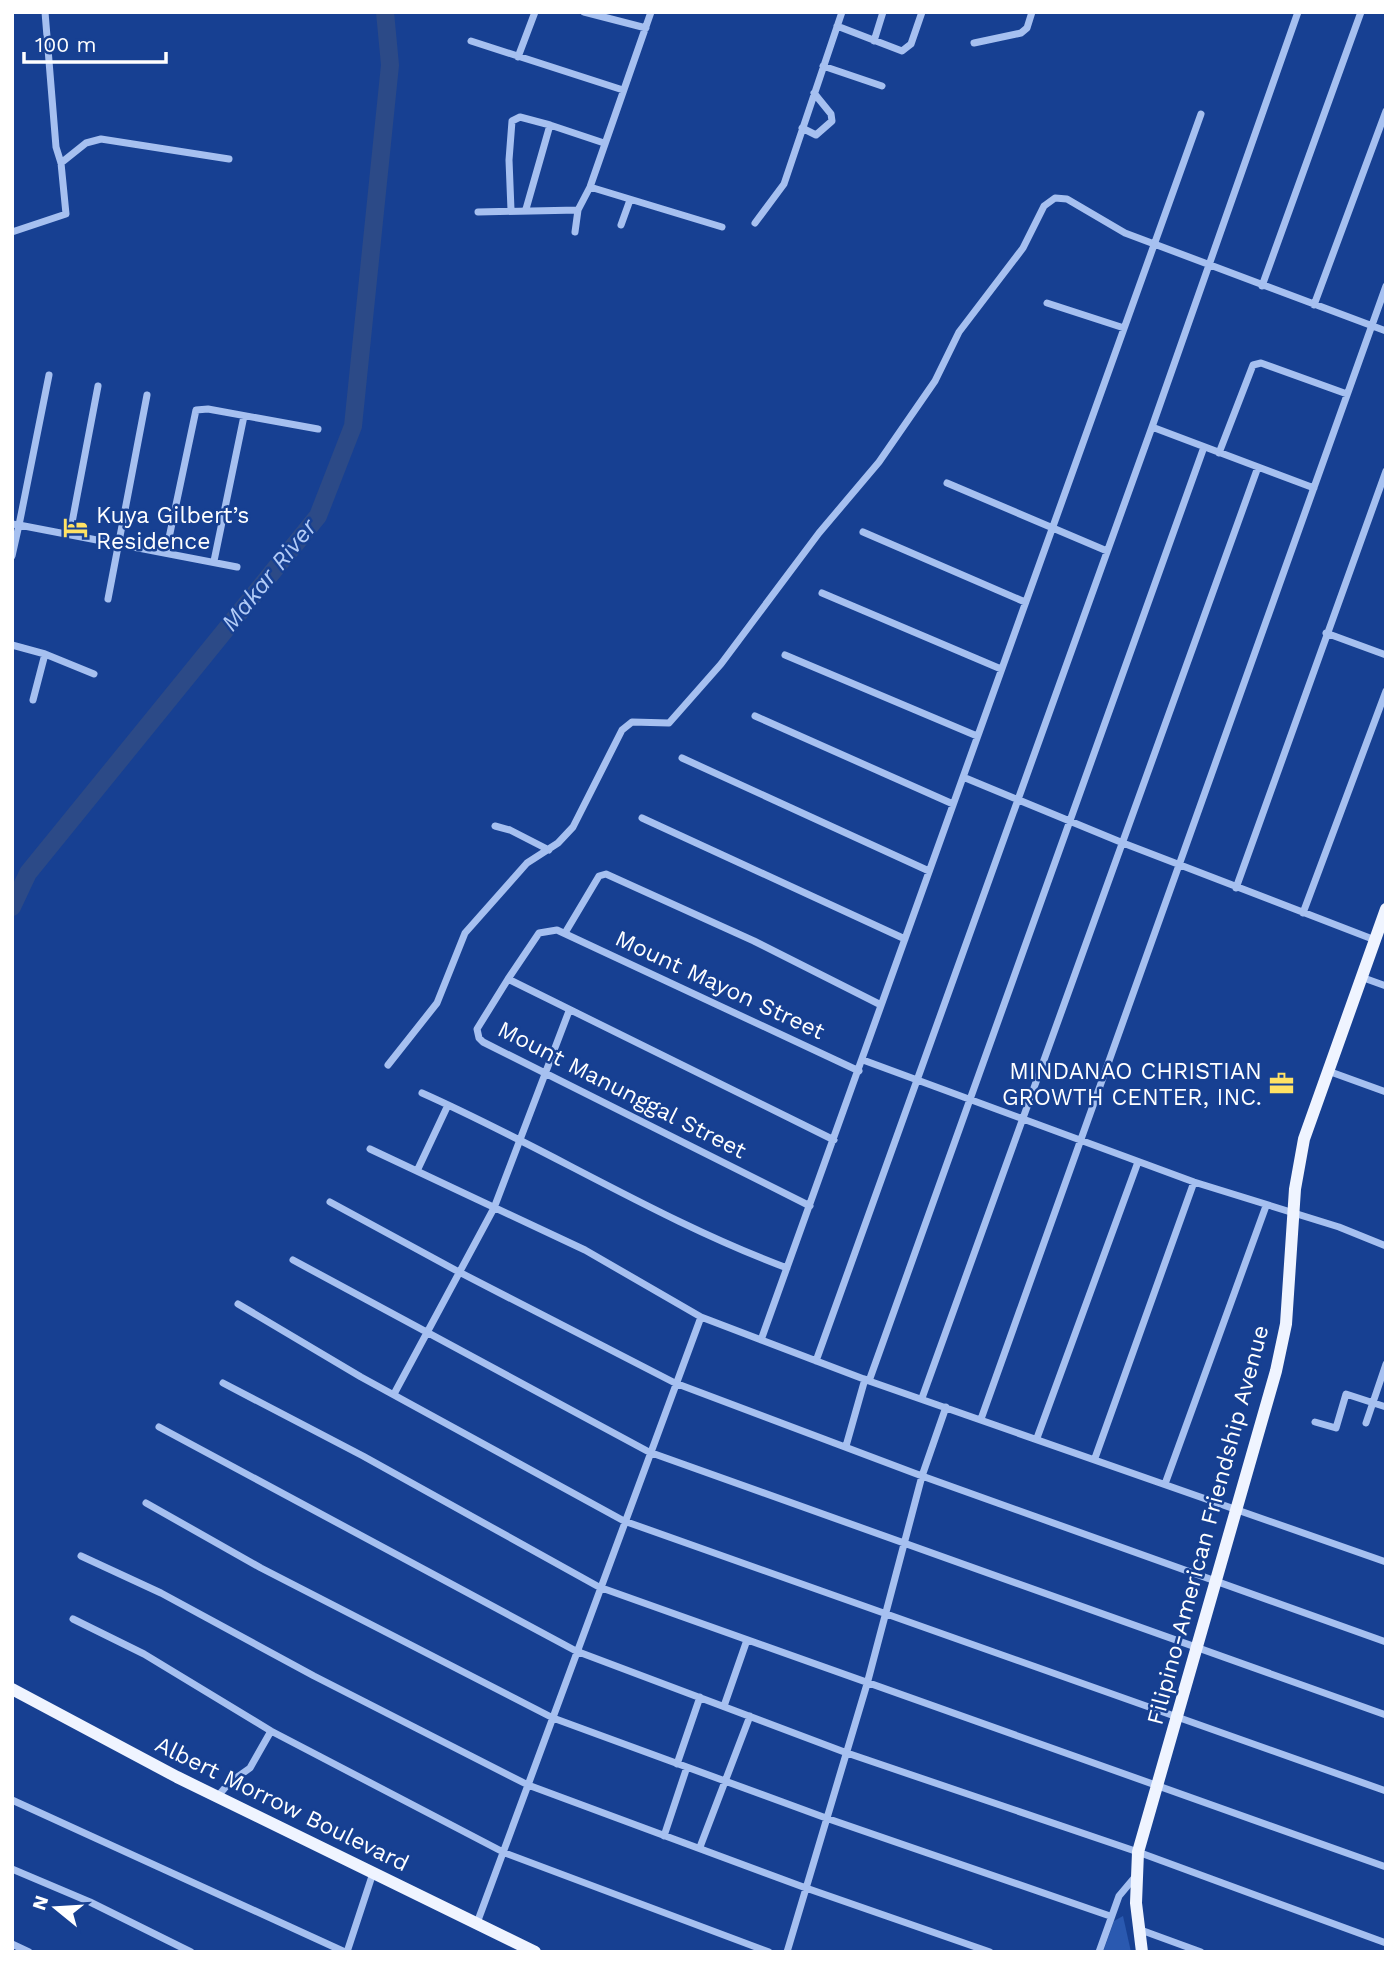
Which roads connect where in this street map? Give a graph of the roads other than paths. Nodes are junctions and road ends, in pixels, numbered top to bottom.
1 (45, 12) edge
2 (535, 12) edge
3 (584, 12) edge
4 (651, 12) edge
5 (842, 12) edge
6 (883, 12) edge
7 (922, 12) edge
8 (1032, 12) edge
9 (1298, 12) edge
10 (1360, 12) edge
11 (837, 26) junction
12 (646, 28) junction
13 (471, 41) dead end
14 (874, 41) junction
15 (974, 43) dead end
16 (518, 57) junction
17 (823, 66) junction
18 (882, 86) dead end
19 (623, 90) junction
20 (814, 93) junction
21 (1386, 111) edge
22 (1200, 114) dead end
23 (550, 125) junction
24 (802, 128) junction
25 (604, 143) junction
26 (229, 159) dead end
27 (61, 163) junction
28 (590, 187) junction
29 (630, 200) junction
30 (526, 209) junction
31 (511, 210) junction
32 (578, 210) junction
33 (478, 212) dead end
34 (755, 223) dead end
35 (621, 225) dead end
36 (722, 227) dead end
37 (12, 232) edge
38 (575, 232) dead end
39 (1154, 244) junction
40 (1208, 266) junction
41 (1262, 286) junction
42 (1386, 286) edge
43 (1047, 303) dead end
44 (1314, 305) junction
45 (1371, 326) junction
46 (1124, 328) junction
47 (1386, 331) edge
48 (49, 374) dead end
49 (98, 386) dead end
50 (1347, 394) junction
51 (146, 395) dead end
52 (244, 416) junction
53 (1152, 427) junction
54 (318, 429) dead end
55 (1204, 447) junction
56 (1219, 453) junction
57 (1258, 467) junction
58 (1386, 471) edge
59 (947, 483) dead end
60 (1314, 488) junction
61 (15, 524) edge
62 (1052, 528) junction
63 (863, 532) dead end
64 (70, 533) junction
65 (117, 544) junction
66 (1107, 551) junction
67 (166, 552) junction
68 (12, 556) edge
69 (214, 561) junction
70 (237, 567) dead end
71 (822, 593) dead end
72 (108, 598) dead end
73 (1025, 602) junction
74 (1326, 633) junction
75 (12, 645) edge
76 (45, 654) junction
77 (1386, 654) edge
78 (785, 655) dead end
79 (1001, 669) junction
80 (94, 674) dead end
81 (1386, 691) edge
82 (33, 700) dead end
83 (755, 716) dead end
84 (977, 736) junction
85 (682, 758) dead end
86 (963, 777) junction
87 (1017, 799) junction
88 (953, 804) junction
89 (642, 818) dead end
90 (1071, 821) junction
91 (495, 826) dead end
92 (1123, 843) junction
93 (549, 850) junction
94 (1179, 865) junction
95 (929, 871) junction
96 (1236, 888) junction
97 (1386, 909) edge
98 (1303, 914) junction
99 (565, 933) junction
100 (905, 939) junction
101 (1374, 940) junction
102 (1361, 977) junction
103 (508, 979) junction
104 (1386, 986) edge
105 (881, 1005) junction
106 (569, 1011) junction
107 (863, 1060) junction
108 (388, 1065) dead end
109 (859, 1071) junction
110 (1328, 1071) junction
111 (545, 1072) junction
112 (917, 1080) junction
113 (1386, 1092) edge
114 (422, 1093) dead end
115 (970, 1100) junction
116 (448, 1105) junction
117 (1024, 1118) junction
118 (521, 1139) junction
119 (834, 1140) junction
120 (1080, 1140) junction
121 (370, 1149) dead end
122 (1138, 1162) junction
123 (417, 1171) junction
124 (1194, 1182) junction
125 (330, 1202) dead end
126 (810, 1206) junction
127 (1266, 1206) junction
128 (494, 1208) junction
129 (1294, 1213) junction
130 (1386, 1246) edge
131 (293, 1260) dead end
132 (787, 1268) junction
133 (459, 1272) junction
134 (238, 1304) dead end
135 (701, 1317) junction
136 (427, 1332) junction
137 (761, 1340) junction
138 (816, 1361) junction
139 (1386, 1364) edge
140 (867, 1380) junction
141 (675, 1383) junction
142 (223, 1384) dead end
143 (394, 1394) junction
144 (922, 1398) junction
145 (1373, 1403) junction
146 (946, 1407) junction
147 (1386, 1408) edge
148 (981, 1419) junction
149 (1315, 1422) dead end
150 (1366, 1423) dead end
151 (159, 1427) dead end
152 (1037, 1438) junction
153 (846, 1446) junction
154 (649, 1452) junction
155 (1095, 1458) junction
156 (922, 1476) junction
157 (1165, 1484) junction
158 (146, 1503) dead end
159 (1237, 1508) junction
160 (624, 1521) junction
161 (904, 1544) junction
162 (81, 1556) dead end
163 (1386, 1562) edge
164 (1217, 1580) junction
165 (599, 1587) junction
166 (884, 1612) junction
167 (73, 1619) dead end
168 (747, 1640) junction
169 (1386, 1642) edge
170 (1198, 1647) junction
171 (576, 1651) junction
172 (867, 1684) junction
173 (12, 1689) edge
174 (700, 1697) junction
175 (724, 1706) junction
176 (1386, 1715) edge
177 (750, 1716) junction
178 (1177, 1716) junction
179 (553, 1718) junction
180 (271, 1731) junction
181 (847, 1753) junction
182 (677, 1764) junction
183 (687, 1768) junction
184 (724, 1781) junction
185 (1158, 1784) junction
186 (528, 1785) junction
187 (1386, 1791) edge
188 (218, 1796) junction
189 (12, 1800) edge
190 (826, 1818) junction
191 (664, 1836) junction
192 (700, 1847) junction
193 (1139, 1852) junction
194 (505, 1853) junction
195 (1386, 1867) edge
196 (12, 1869) edge
197 (373, 1872) junction
198 (1135, 1877) junction
199 (807, 1888) junction
200 (1110, 1916) junction
201 (477, 1923) junction
202 (1138, 1928) junction
203 (1386, 1943) edge
204 (12, 1944) edge
205 (29, 1952) edge
206 (191, 1952) edge
207 (346, 1952) edge
208 (535, 1952) edge
209 (769, 1952) edge
210 (787, 1952) edge
211 (990, 1952) edge
212 (1099, 1952) edge
213 (1142, 1952) edge
214 (1201, 1952) edge

1 - 27 street
2 - 16 street
3 - 12 street
4 - 12 street
5 - 11 street
6 - 14 street
7 - 14 street
8 - 15 street
9 - 40 street
10 - 41 street
11 - 14 street
11 - 17 street
12 - 19 street
13 - 16 street
16 - 19 street
17 - 18 street
17 - 20 street
19 - 25 street
20 - 24 street
20 - 24 street
21 - 44 street
22 - 39 street
23 - 25 street
23 - 30 street
23 - 31 street
24 - 34 street
25 - 28 street
26 - 27 street
27 - 37 street
28 - 29 street
28 - 32 street
29 - 35 street
29 - 36 street
30 - 31 street
30 - 32 street
31 - 33 street
32 - 38 street
39 - 40 street
39 - 46 street
39 - 93 street
40 - 41 street
40 - 53 street
41 - 44 street
42 - 45 street
43 - 46 street
44 - 45 street
45 - 47 street
45 - 50 street
46 - 62 street
48 - 61 street
49 - 64 street
50 - 56 street
50 - 60 street
51 - 65 street
52 - 54 street
52 - 67 street
52 - 69 street
53 - 55 street
53 - 66 street
55 - 56 street
55 - 90 street
56 - 57 street
57 - 60 street
57 - 92 street
58 - 74 street
59 - 62 street
60 - 94 street
61 - 64 street
61 - 68 street
62 - 66 street
62 - 73 street
63 - 73 street
64 - 65 street
65 - 67 street
65 - 72 street
66 - 87 street
67 - 69 street
69 - 70 street
71 - 79 street
73 - 79 street
74 - 77 street
74 - 96 street
75 - 76 street
76 - 80 street
76 - 82 street
78 - 84 street
79 - 84 street
81 - 98 street
83 - 88 street
84 - 86 street
85 - 95 street
86 - 87 street
86 - 88 street
87 - 90 street
87 - 112 street
88 - 95 street
89 - 100 street
90 - 92 street
90 - 115 street
91 - 93 street
92 - 94 street
92 - 117 street
93 - 108 street
94 - 96 street
94 - 120 street
95 - 100 street
96 - 98 street
97 - 101 main road, Filipino-American Friendship Avenue
98 - 101 street
99 - 103 street
99 - 105 street
99 - 109 street, Mount Mayon Street
100 - 105 street
101 - 102 main road, Filipino-American Friendship Avenue
102 - 104 street
102 - 110 main road, Filipino-American Friendship Avenue
103 - 106 street
103 - 111 street, Mount Manunggal Street
105 - 107 street
106 - 111 street
106 - 119 street
107 - 109 street
107 - 112 street
109 - 119 street
110 - 113 street
110 - 129 main road, Filipino-American Friendship Avenue
111 - 118 street
111 - 126 street, Mount Manunggal Street
112 - 115 street
112 - 138 street
114 - 116 street
115 - 117 street
115 - 140 street
116 - 118 street
116 - 123 street
117 - 120 street
117 - 144 street
118 - 128 street
118 - 132 street
119 - 126 street
120 - 122 street
120 - 148 street
121 - 123 street
122 - 124 street
122 - 152 street
123 - 128 street
124 - 127 street
124 - 155 street
125 - 133 street
126 - 132 street
127 - 129 street
127 - 157 street
128 - 133 street
128 - 135 street
129 - 130 street
129 - 159 main road, Filipino-American Friendship Avenue
131 - 136 street
132 - 137 street
133 - 136 street
133 - 141 street
134 - 143 street
135 - 137 street
135 - 141 street
136 - 143 street
136 - 154 street
137 - 138 street
138 - 140 street
139 - 145 street
140 - 144 street
140 - 153 street
141 - 153 street
141 - 154 street
142 - 165 street
143 - 160 street
144 - 146 street
145 - 147 street
145 - 149 street
145 - 150 street
146 - 148 street
146 - 156 street
148 - 152 street
151 - 171 street
152 - 155 street
153 - 156 street
154 - 160 street
154 - 161 street
155 - 157 street
156 - 161 street
156 - 164 street
157 - 159 street
158 - 179 street
159 - 163 street
159 - 164 main road, Filipino-American Friendship Avenue
160 - 165 street
160 - 166 street
161 - 166 street
161 - 170 street
162 - 186 street
164 - 169 street
164 - 170 main road, Filipino-American Friendship Avenue
165 - 168 street
165 - 171 street
166 - 172 street
166 - 178 street
167 - 180 street
168 - 172 street
168 - 175 street
170 - 176 street
170 - 178 main road, Filipino-American Friendship Avenue
171 - 174 street
171 - 179 street
172 - 181 street
172 - 185 street
173 - 188 main road, Albert Morrow Boulevard
174 - 175 street
174 - 182 street
175 - 177 street
177 - 181 street
177 - 184 street
178 - 185 main road, Filipino-American Friendship Avenue
178 - 187 street
179 - 182 street
179 - 186 street
180 - 188 street
180 - 194 street
181 - 190 street
181 - 193 street
182 - 183 street
183 - 184 street
183 - 191 street
184 - 190 street
184 - 192 street
185 - 193 main road, Filipino-American Friendship Avenue
185 - 195 street
186 - 191 street
186 - 194 street
188 - 197 main road, Albert Morrow Boulevard
189 - 207 street
190 - 199 street
190 - 200 street
191 - 192 street
192 - 199 street
193 - 198 main road, Filipino-American Friendship Avenue
193 - 203 street
194 - 201 street
194 - 209 street
196 - 206 street
197 - 201 main road, Albert Morrow Boulevard
197 - 207 street
198 - 200 street
198 - 202 main road, Filipino-American Friendship Avenue
199 - 210 street
199 - 211 street
200 - 212 street
201 - 208 main road, Albert Morrow Boulevard
202 - 213 main road, Filipino-American Friendship Avenue
202 - 214 street
204 - 205 street

